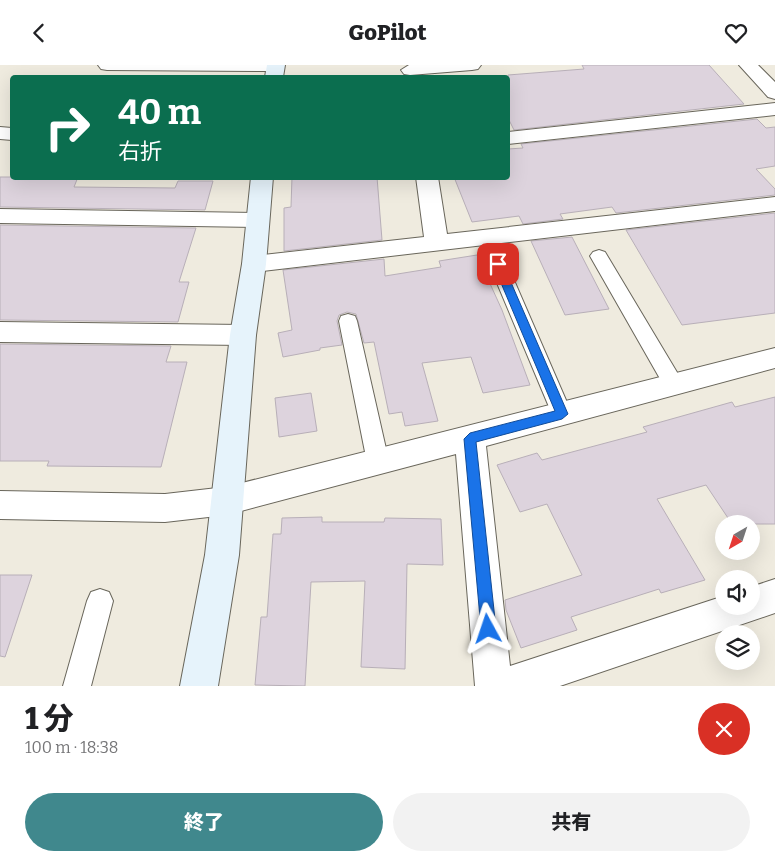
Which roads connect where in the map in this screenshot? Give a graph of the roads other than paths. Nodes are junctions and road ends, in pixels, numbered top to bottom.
1 (107, 65) edge
2 (472, 65) edge
3 (748, 65) edge
4 (275, 69) edge
5 (410, 71) edge
6 (775, 93) edge
7 (775, 109) edge
8 (510, 138) edge
9 (262, 180) edge
10 (427, 180) edge
11 (775, 204) edge
12 (0, 216) edge
13 (258, 220) junction
14 (436, 241) junction
15 (599, 256) dead end
16 (254, 264) junction
17 (498, 264) dead end
18 (348, 321) dead end
19 (0, 332) edge
20 (243, 335) junction
21 (775, 358) edge
22 (674, 385) junction
23 (562, 414) junction
24 (470, 439) junction
25 (378, 462) junction
26 (226, 501) junction
27 (0, 505) edge
28 (775, 596) edge
29 (100, 601) dead end
30 (760, 601) edge
31 (718, 615) edge
32 (77, 686) edge
33 (199, 686) edge
34 (494, 686) edge
35 (505, 686) edge

1 - 4 street
2 - 5 street
3 - 6 street
7 - 8 street
9 - 13 street
10 - 14 street
11 - 14 street
12 - 13 street
13 - 16 street
14 - 16 street
15 - 22 lane
16 - 20 street
17 - 23 lane
18 - 25 lane
19 - 20 street
20 - 26 street
21 - 22 street
22 - 23 street
23 - 24 street
24 - 25 street
24 - 34 street
25 - 26 street
26 - 27 street
26 - 33 street
28 - 30 street
29 - 32 lane
31 - 35 street

